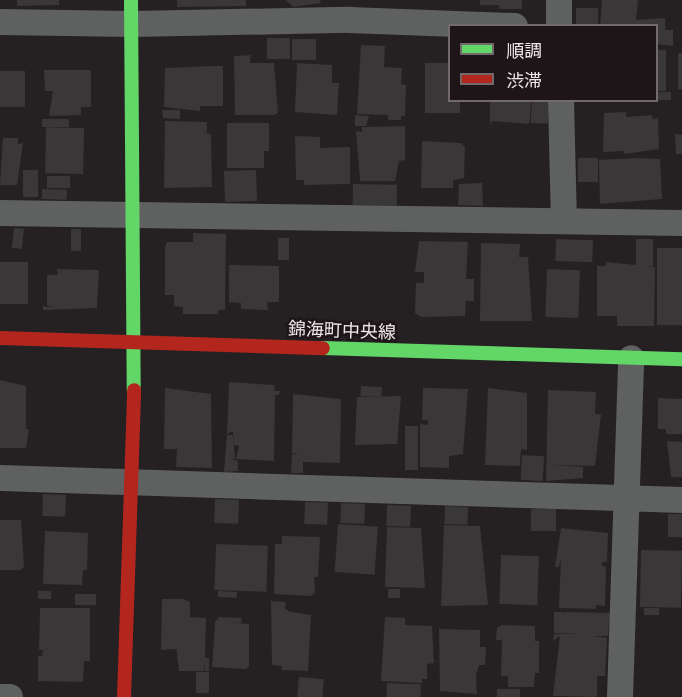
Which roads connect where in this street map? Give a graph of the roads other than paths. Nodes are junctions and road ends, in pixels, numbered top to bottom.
1 (559, 0) edge
2 (349, 10) edge
3 (132, 12) edge
4 (0, 22) edge
5 (494, 24) edge
6 (559, 24) edge
7 (561, 102) edge
8 (0, 213) edge
9 (133, 215) junction
10 (564, 219) junction
11 (682, 223) edge
12 (0, 338) edge
13 (135, 342) junction
14 (631, 358) junction
15 (682, 359) edge
16 (0, 478) edge
17 (130, 482) junction
18 (627, 498) junction
19 (682, 500) edge
20 (0, 697) edge
21 (10, 697) edge
22 (124, 697) edge
23 (620, 697) edge

1 - 6 street
2 - 3 street
2 - 5 street
3 - 4 street
3 - 9 street
7 - 10 street
8 - 9 street
9 - 10 street
9 - 13 street
10 - 11 street
12 - 13 street, 錦海町中央線
13 - 14 street, 錦海町中央線
13 - 17 street
14 - 15 street, 錦海町中央線
14 - 18 street
16 - 17 street
17 - 18 street
17 - 22 street
18 - 19 street
18 - 23 street
20 - 21 street

